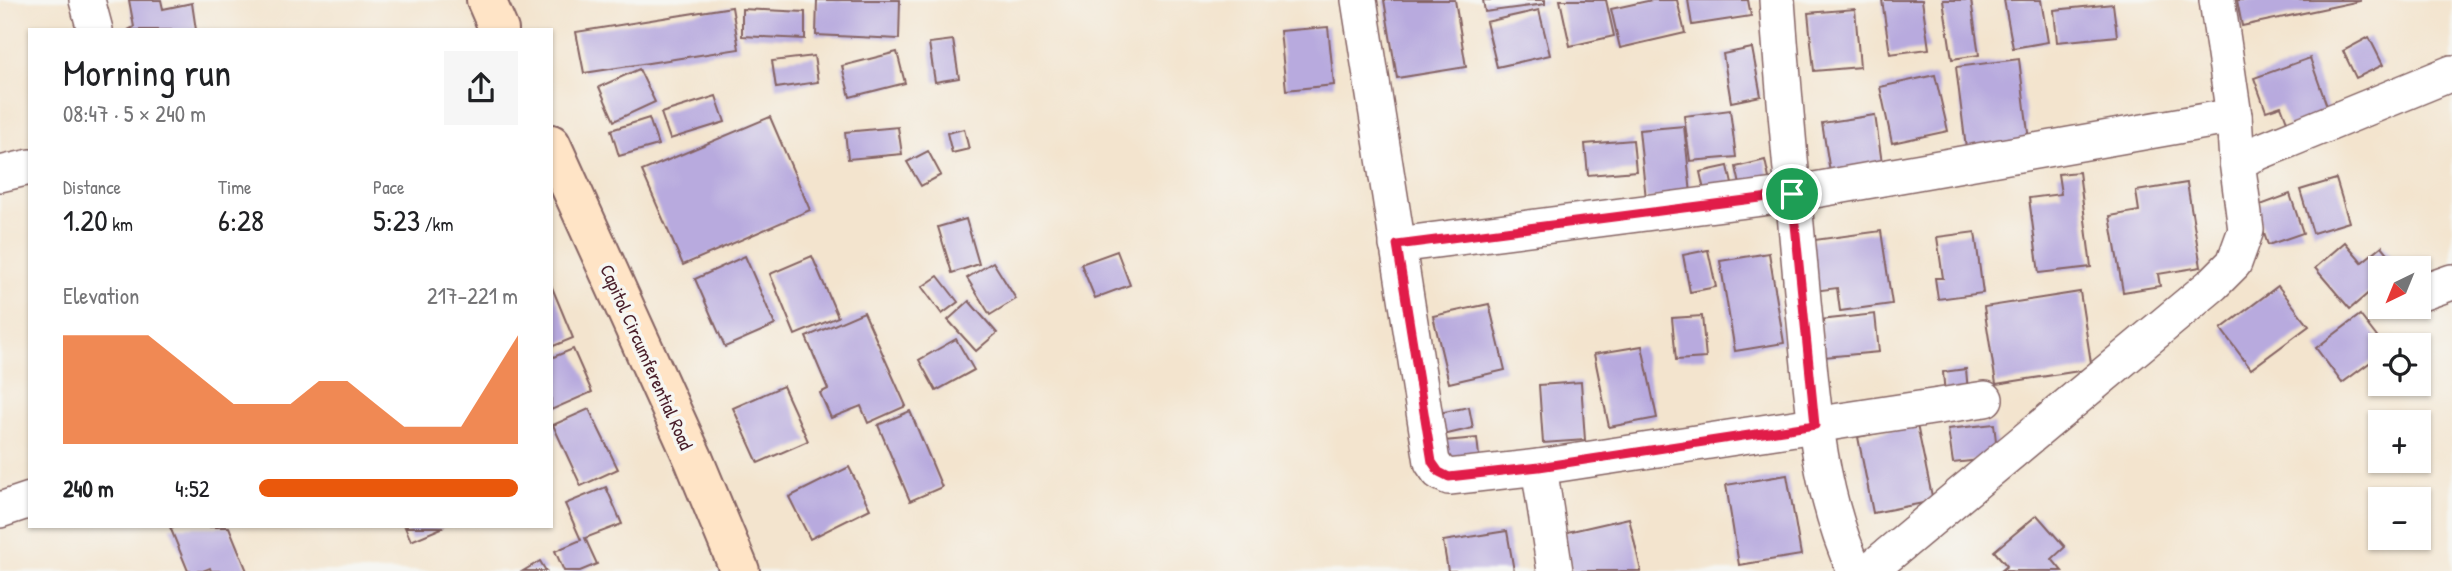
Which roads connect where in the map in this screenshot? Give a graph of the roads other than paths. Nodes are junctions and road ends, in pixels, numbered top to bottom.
1 (87, 0) edge
2 (486, 0) edge
3 (1359, 0) edge
4 (1777, 0) edge
5 (2217, 0) edge
6 (94, 28) edge
7 (498, 28) edge
8 (2452, 73) edge
9 (2234, 116) junction
10 (553, 153) edge
11 (2237, 161) junction
12 (28, 167) edge
13 (0, 174) edge
14 (1792, 194) junction
15 (564, 203) edge
16 (1397, 245) junction
17 (2452, 282) edge
18 (2431, 289) edge
19 (1985, 399) dead end
20 (1815, 425) junction
21 (1539, 467) junction
22 (28, 501) edge
23 (0, 510) edge
24 (740, 571) edge
25 (1555, 571) edge
26 (1855, 571) edge
27 (1869, 571) edge

1 - 6 street
2 - 7 main road
3 - 16 street
4 - 14 street
5 - 9 street
8 - 11 street
9 - 11 street
9 - 14 street
10 - 15 main road, Capitol Circumferential Road
11 - 27 street
12 - 13 street
14 - 16 street
14 - 20 street
15 - 24 main road, Capitol Circumferential Road
16 - 21 street
17 - 18 street
19 - 20 street
20 - 21 street
20 - 26 street
21 - 25 street
22 - 23 street

